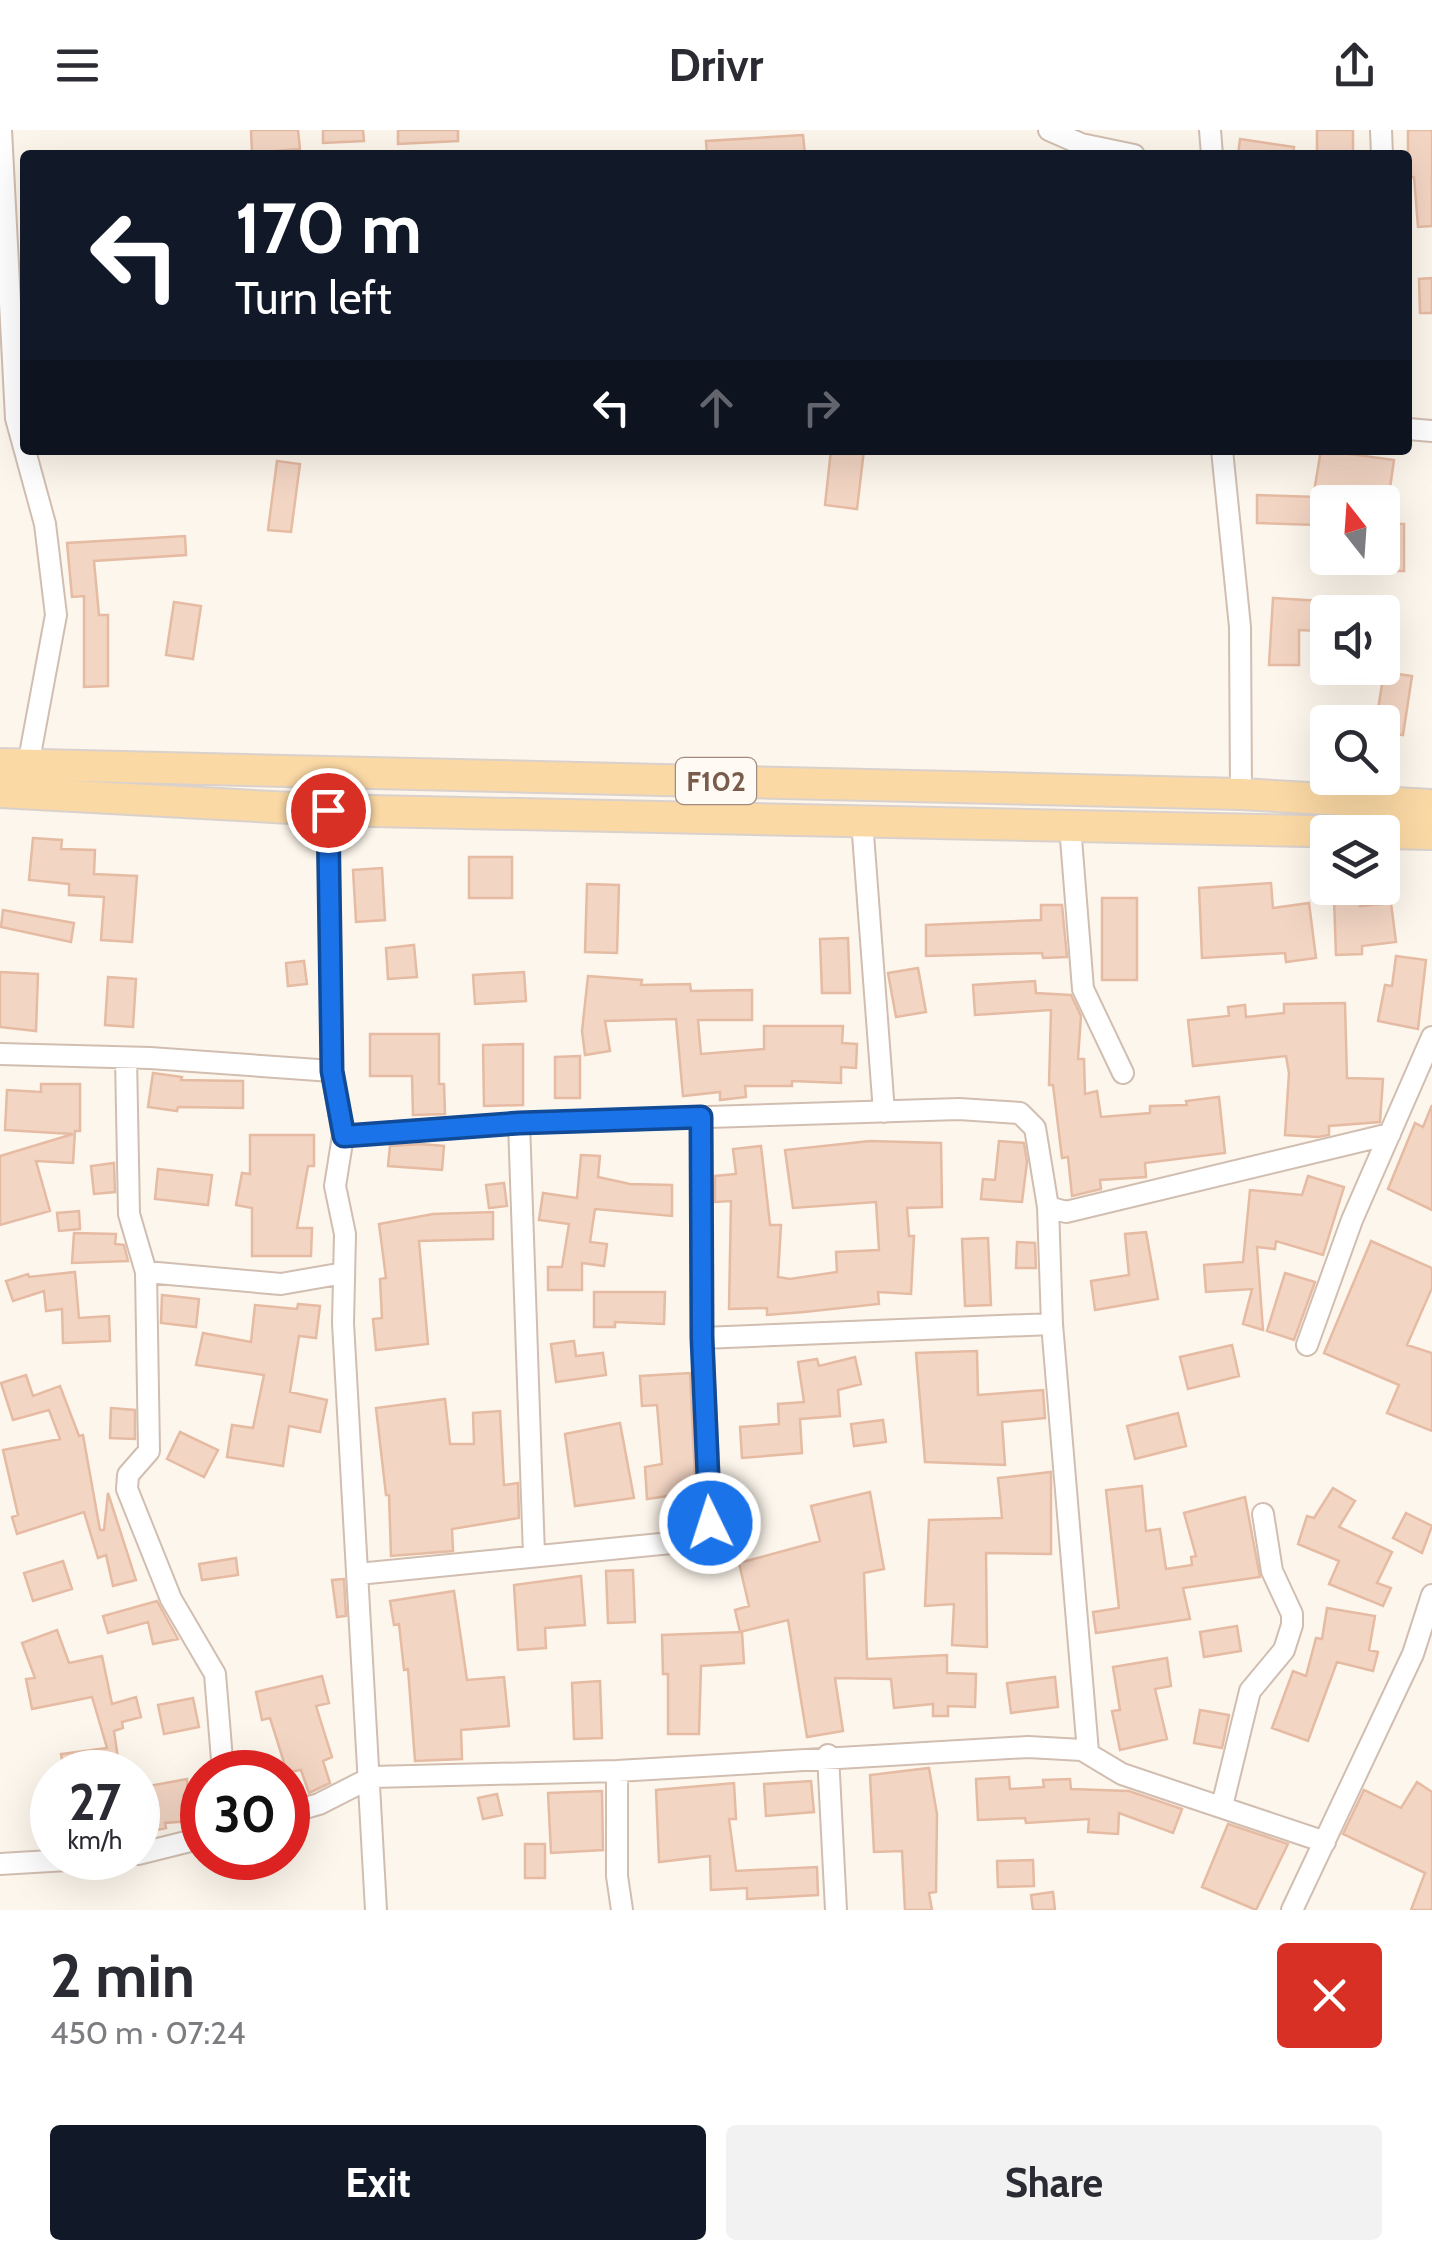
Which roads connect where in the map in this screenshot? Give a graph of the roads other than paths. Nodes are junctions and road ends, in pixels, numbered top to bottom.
1 (1, 130) edge
2 (1049, 130) edge
3 (1110, 150) edge
4 (20, 432) edge
5 (26, 455) edge
6 (1223, 455) edge
7 (13, 778) edge
8 (1241, 794) junction
9 (1432, 804) edge
10 (328, 810) junction
11 (862, 820) junction
12 (1070, 826) junction
13 (1310, 831) edge
14 (1400, 833) edge
15 (1432, 834) edge
16 (1432, 1037) edge
17 (0, 1054) edge
18 (126, 1058) junction
19 (332, 1071) junction
20 (1123, 1073) dead end
21 (884, 1112) junction
22 (701, 1117) junction
23 (519, 1123) junction
24 (1390, 1134) junction
25 (344, 1136) junction
26 (1048, 1207) junction
27 (146, 1272) junction
28 (344, 1272) junction
29 (1052, 1324) junction
30 (702, 1338) junction
31 (1307, 1345) dead end
32 (1262, 1514) dead end
33 (534, 1555) junction
34 (358, 1574) junction
35 (1432, 1595) edge
36 (221, 1750) edge
37 (1088, 1752) junction
38 (828, 1755) junction
39 (617, 1771) junction
40 (372, 1777) junction
41 (1222, 1806) junction
42 (310, 1807) edge
43 (1325, 1842) junction
44 (30, 1862) edge
45 (0, 1864) edge
46 (376, 1910) edge
47 (622, 1910) edge
48 (836, 1910) edge
49 (1292, 1910) edge

1 - 4 street
2 - 3 street
5 - 7 street
6 - 8 street
7 - 8 main road, F102
7 - 10 main road, F102
8 - 9 main road, F102
10 - 11 main road, F102
10 - 19 street
11 - 12 main road, F102
11 - 21 street
12 - 13 main road, F102
12 - 20 street
14 - 15 main road
16 - 24 street
17 - 18 street
18 - 19 street
18 - 27 street
19 - 25 street
21 - 22 street
21 - 26 street
22 - 23 street
22 - 30 street
23 - 25 street
23 - 33 street
24 - 26 street
24 - 31 street
25 - 28 street
26 - 29 street
27 - 28 street
27 - 36 street
28 - 34 street
29 - 30 street
29 - 37 street
30 - 33 street
32 - 41 street
33 - 34 street
34 - 40 street
35 - 43 street
37 - 38 street
37 - 41 street
38 - 39 street
38 - 48 street
39 - 40 street
39 - 47 street
40 - 42 street
40 - 46 street
41 - 43 street
43 - 49 street
44 - 45 street

